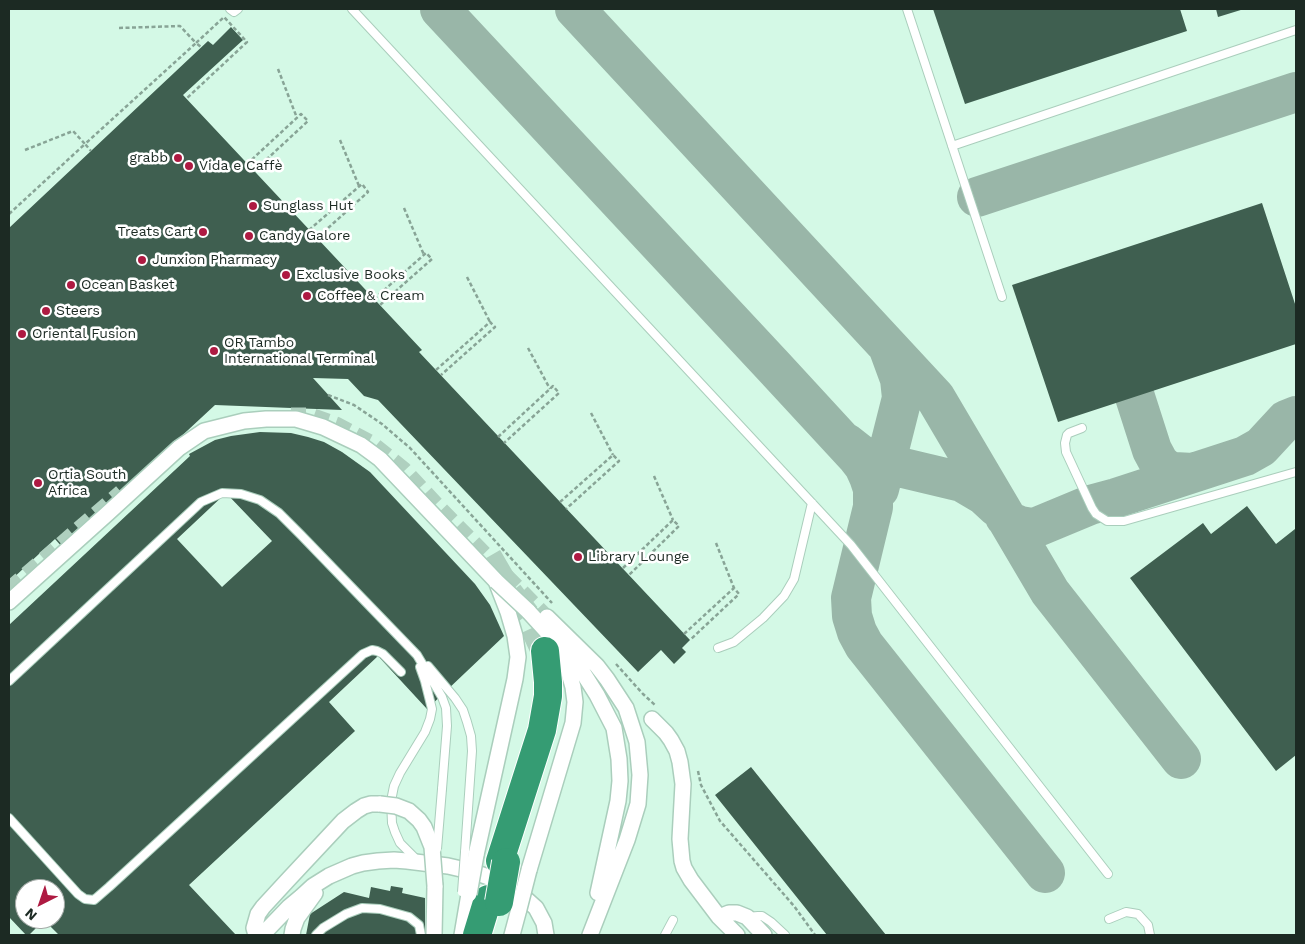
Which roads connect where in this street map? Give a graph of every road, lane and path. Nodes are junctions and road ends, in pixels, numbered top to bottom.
1 (230, 9) edge
2 (238, 9) edge
3 (352, 9) edge
4 (907, 9) edge
5 (119, 28) dead end
6 (1296, 30) edge
7 (196, 43) junction
8 (201, 47) dead end
9 (278, 69) dead end
10 (186, 98) dead end
11 (298, 118) junction
12 (340, 140) dead end
13 (85, 144) junction
14 (952, 146) junction
15 (25, 150) dead end
16 (91, 150) dead end
17 (247, 164) dead end
18 (254, 171) dead end
19 (359, 186) junction
20 (404, 208) dead end
21 (9, 214) edge
22 (310, 230) dead end
23 (316, 238) dead end
24 (424, 255) junction
25 (466, 277) dead end
26 (1002, 297) dead end
27 (374, 299) dead end
28 (380, 305) dead end
29 (490, 322) junction
30 (528, 348) dead end
31 (436, 370) dead end
32 (440, 375) dead end
33 (550, 389) junction
34 (592, 412) dead end
35 (1082, 428) dead end
36 (498, 437) dead end
37 (504, 443) dead end
38 (613, 455) junction
39 (1296, 472) edge
40 (654, 476) dead end
41 (560, 502) dead end
42 (812, 503) junction
43 (566, 508) dead end
44 (673, 520) junction
45 (716, 543) dead end
46 (623, 568) dead end
47 (628, 575) dead end
48 (496, 581) junction
49 (734, 588) junction
50 (9, 602) edge
51 (528, 612) junction
52 (547, 617) tunnel mouth
53 (684, 634) dead end
54 (690, 640) dead end
55 (409, 648) junction
56 (718, 648) dead end
57 (545, 651) tunnel mouth
58 (417, 656) junction
59 (401, 672) dead end
60 (9, 681) edge
61 (652, 719) dead end
62 (9, 818) edge
63 (495, 860) junction
64 (419, 862) junction
65 (344, 869) junction
66 (1108, 874) dead end
67 (435, 886) junction
68 (488, 899) junction
69 (719, 917) junction
70 (747, 918) junction
71 (1109, 919) dead end
72 (673, 920) dead end
73 (256, 935) edge
74 (261, 935) edge
75 (292, 935) edge
76 (316, 935) edge
77 (421, 935) edge
78 (434, 935) edge
79 (462, 935) edge
80 (477, 935) edge
81 (494, 935) edge
82 (512, 935) edge
83 (546, 935) edge
84 (589, 935) edge
85 (665, 935) edge
86 (737, 935) edge
87 (764, 935) edge
88 (785, 935) edge
89 (1150, 935) edge

1 - 2 lane
3 - 42 lane
4 - 14 lane
5 - 7 path, bridge
6 - 14 lane
7 - 8 path, bridge
7 - 10 path, bridge
7 - 13 path
9 - 11 path
11 - 17 path, bridge
11 - 18 path, bridge
12 - 19 path
13 - 15 path
13 - 16 path
13 - 21 path
14 - 26 lane
19 - 22 path, bridge
19 - 23 path, bridge
20 - 24 path
24 - 27 path, bridge
24 - 28 path, bridge
25 - 29 path
29 - 31 path, bridge
29 - 32 path, bridge
30 - 33 path
33 - 36 path, bridge
33 - 37 path, bridge
34 - 38 path
35 - 39 lane
38 - 41 path, bridge
38 - 43 path, bridge
40 - 44 path
42 - 56 lane
42 - 66 lane
44 - 46 path, bridge
44 - 47 path, bridge
45 - 49 path
48 - 50 street
48 - 51 street, bridge
48 - 63 street
49 - 53 path, bridge
49 - 54 path, bridge
51 - 63 street
51 - 84 street
52 - 84 street
55 - 58 lane
55 - 60 lane
55 - 64 lane
57 - 63 highway
58 - 63 lane
58 - 67 lane, bridge
59 - 62 lane
61 - 69 street
63 - 68 highway, bridge
63 - 68 lane, bridge
64 - 65 street
64 - 83 street
65 - 74 street
65 - 75 street
67 - 73 street, bridge
67 - 78 street
68 - 79 street
68 - 80 highway
68 - 81 highway
68 - 82 street
69 - 70 street
69 - 86 street
70 - 87 street
70 - 88 lane
71 - 89 lane
72 - 85 lane
76 - 77 lane

